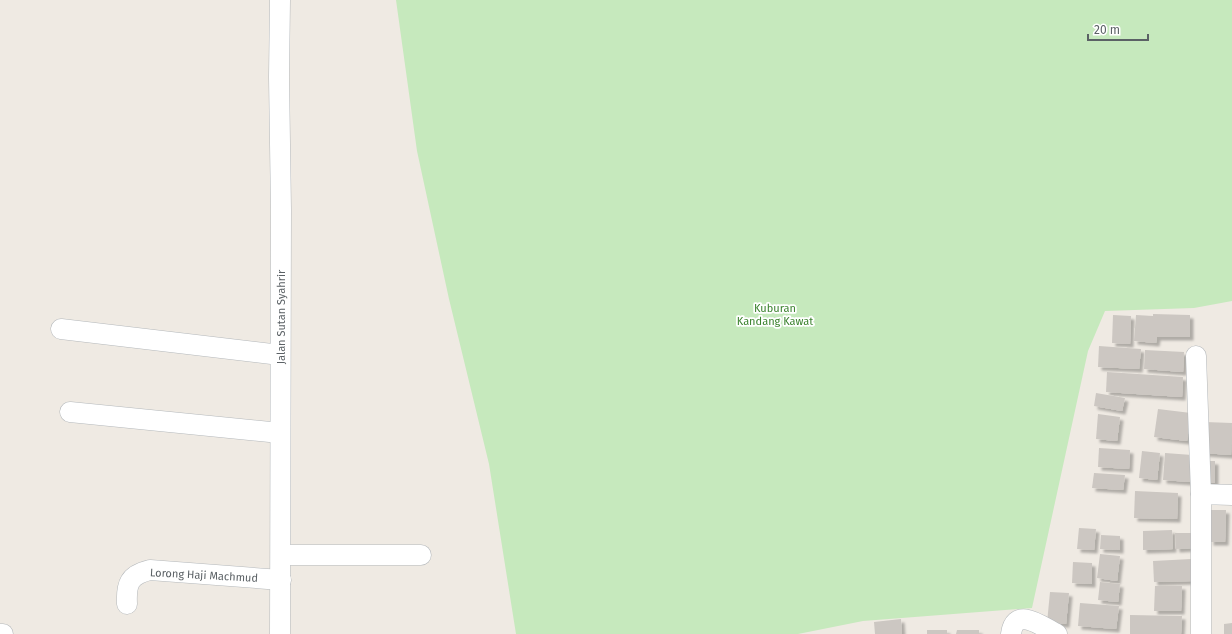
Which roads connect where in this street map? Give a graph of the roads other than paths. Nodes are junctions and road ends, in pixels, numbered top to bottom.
1 (280, 0) edge
2 (61, 329) dead end
3 (280, 355) junction
4 (1196, 356) dead end
5 (70, 412) dead end
6 (280, 433) junction
7 (1201, 494) junction
8 (1232, 495) edge
9 (421, 554) dead end
10 (281, 555) junction
11 (281, 580) junction
12 (127, 604) dead end
13 (280, 634) edge
14 (1011, 634) edge
15 (1056, 634) edge
16 (1201, 634) edge

1 - 3 street, Jalan Sutan Syahrir
2 - 3 street
3 - 6 street, Jalan Sutan Syahrir
4 - 7 street
5 - 6 street
6 - 10 street, Jalan Sutan Syahrir
7 - 8 street
7 - 16 street
9 - 10 street
10 - 11 street, Jalan Sutan Syahrir
11 - 12 street, Lorong Haji Machmud
11 - 13 street, Jalan Sutan Syahrir
14 - 15 street

